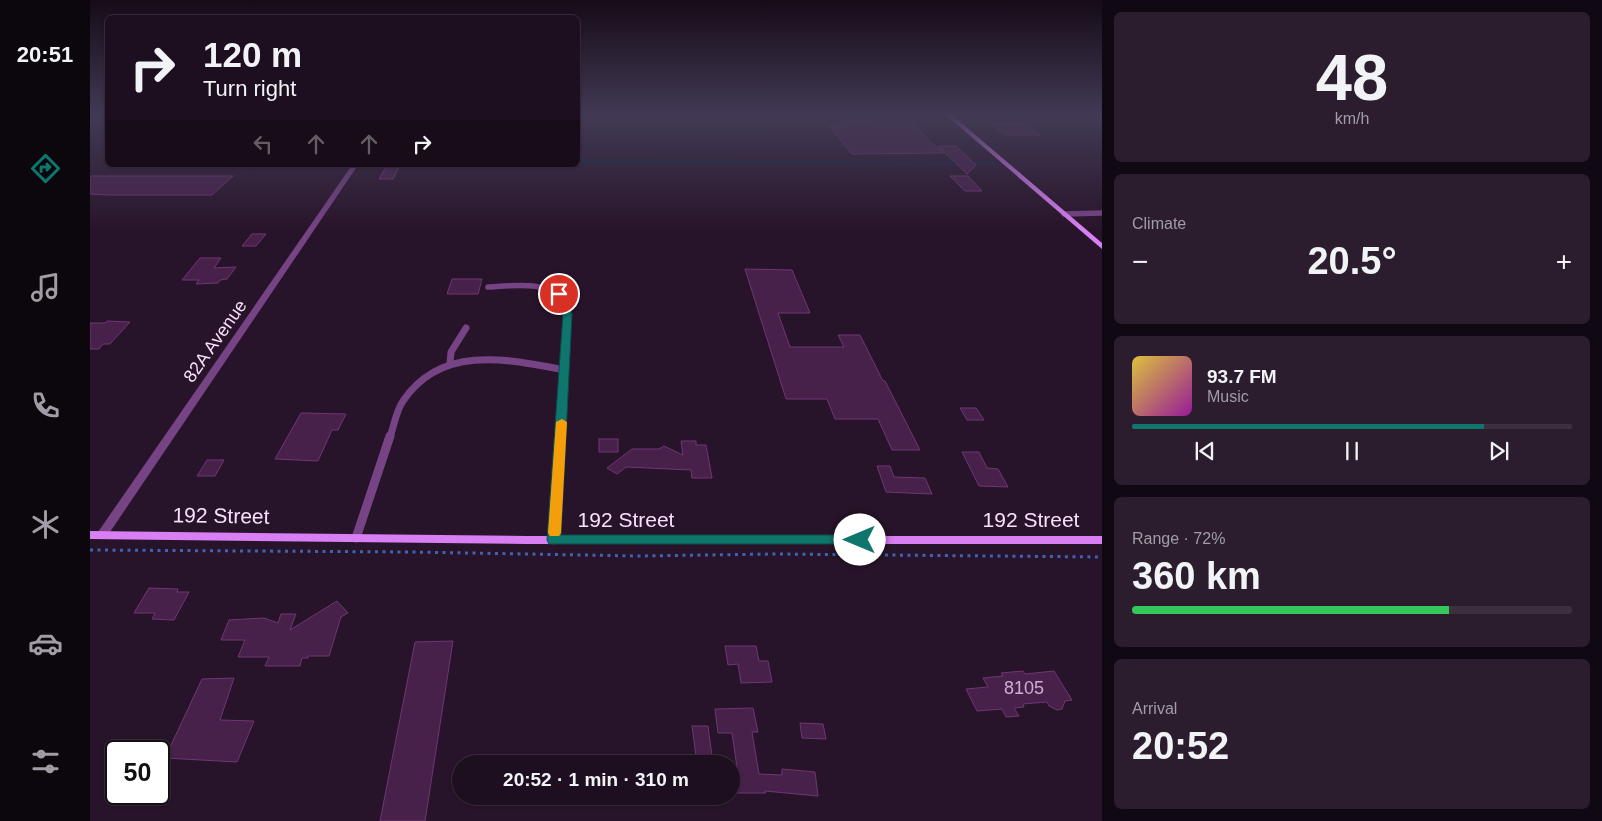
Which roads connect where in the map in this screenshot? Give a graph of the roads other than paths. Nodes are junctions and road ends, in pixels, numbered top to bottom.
1 (994, 153) edge
2 (354, 167) edge
3 (1102, 213) edge
4 (1064, 214) junction
5 (1102, 247) edge
6 (488, 287) dead end
7 (466, 328) dead end
8 (450, 363) junction
9 (565, 370) junction
10 (96, 535) edge
11 (356, 538) junction
12 (554, 540) junction
13 (1102, 540) edge

1 - 4 main road
2 - 10 street, 82A Avenue
3 - 4 lane
4 - 5 main road
6 - 9 lane
7 - 8 lane
8 - 9 lane
8 - 11 lane
9 - 12 lane
10 - 11 main road, 192 Street
11 - 12 main road, 192 Street
12 - 13 main road, 192 Street

